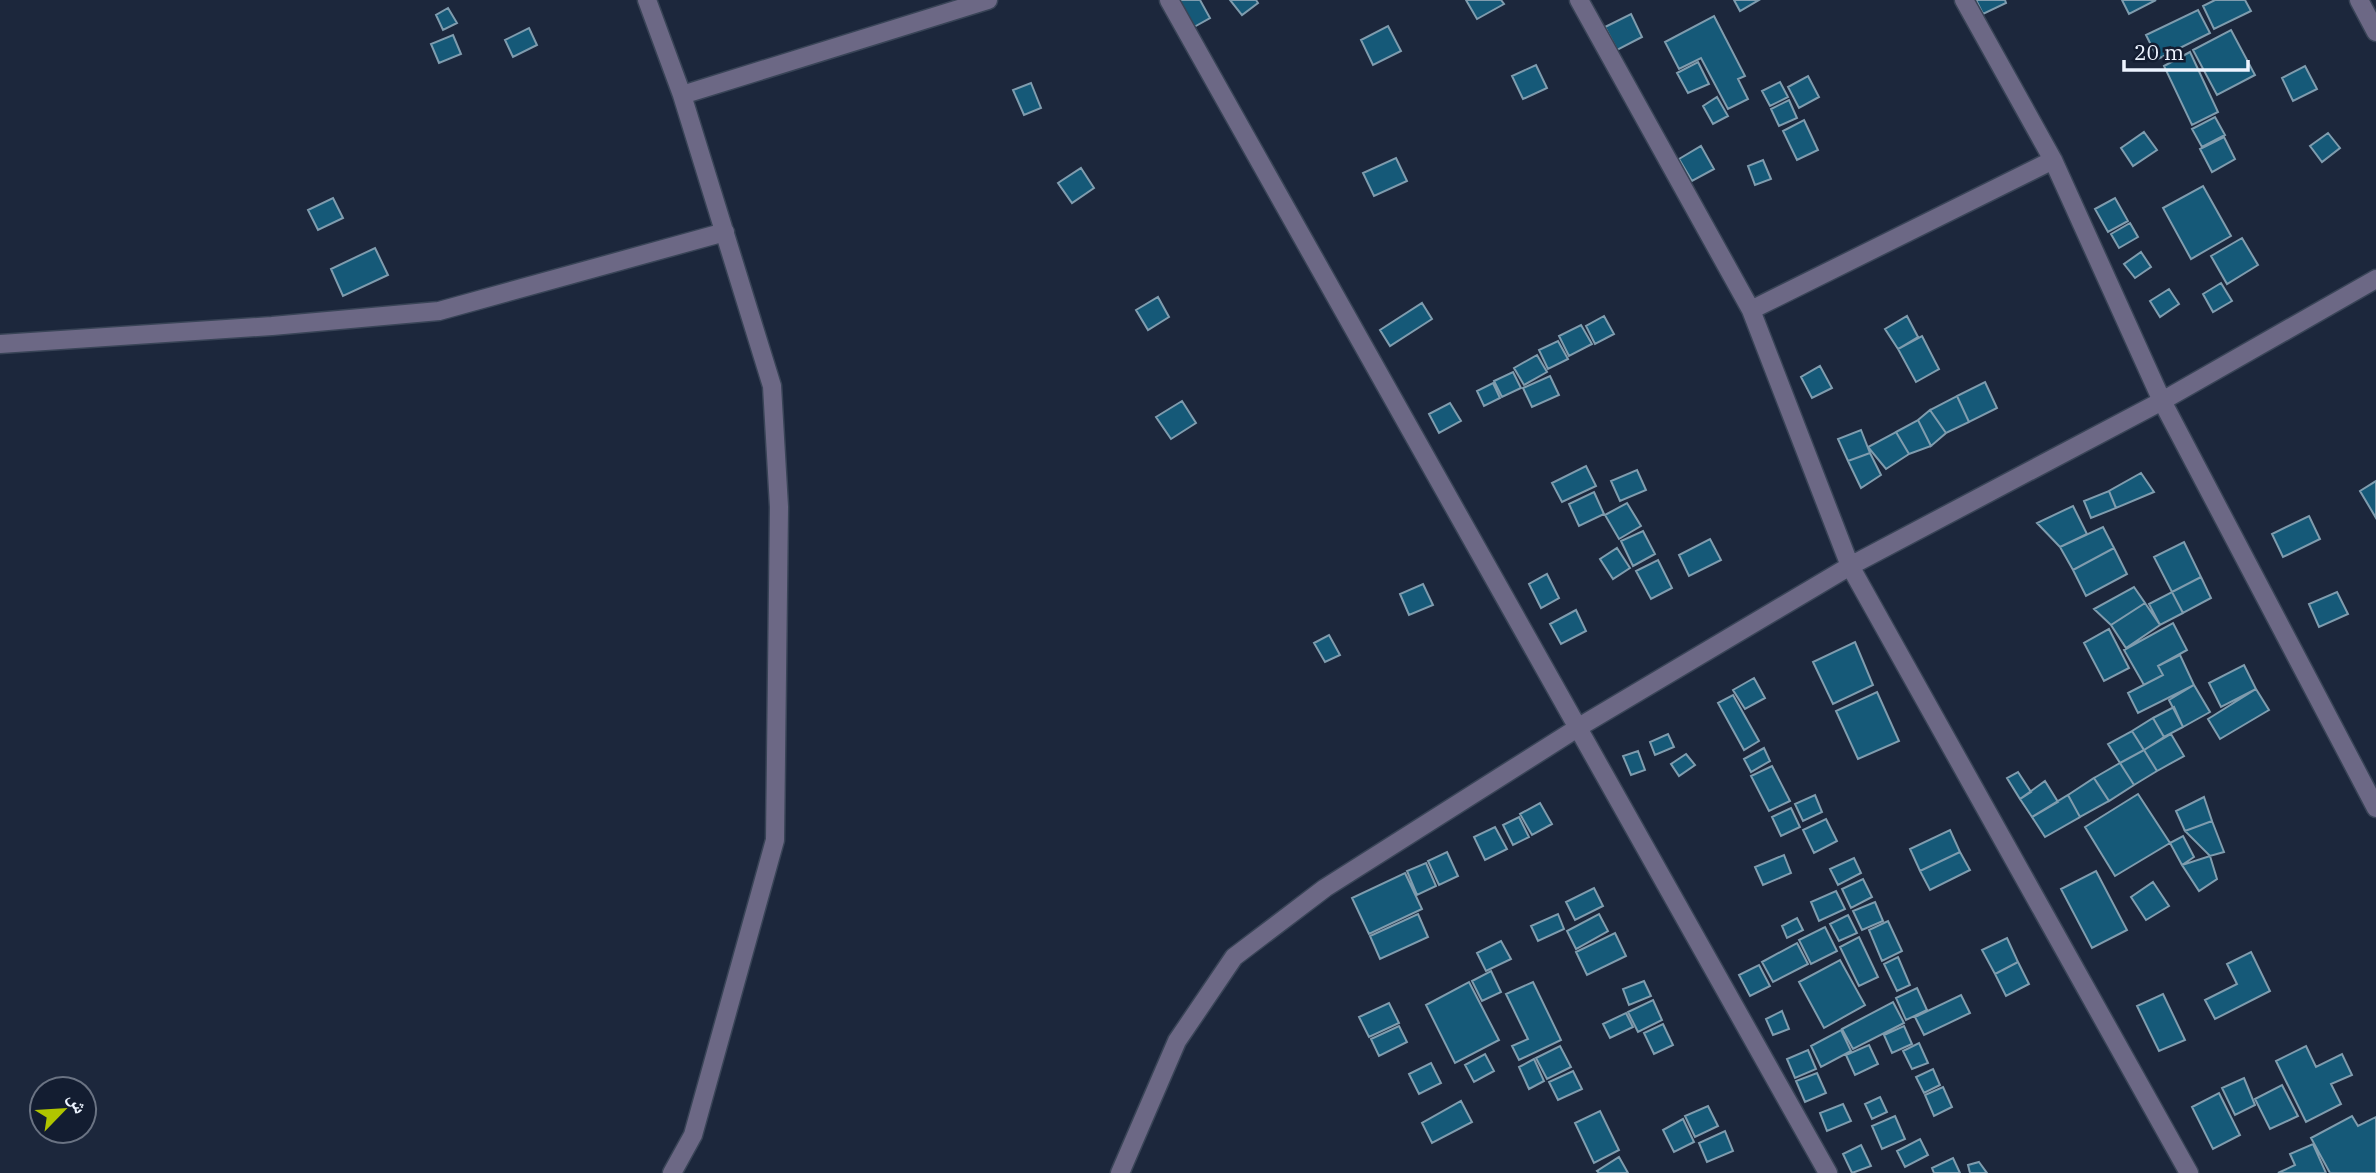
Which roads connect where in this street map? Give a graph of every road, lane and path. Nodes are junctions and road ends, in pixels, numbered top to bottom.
1 (647, 0) edge
2 (988, 0) edge
3 (1169, 0) edge
4 (1579, 0) edge
5 (1964, 0) edge
6 (2358, 0) edge
7 (2376, 32) edge
8 (682, 95) junction
9 (2053, 160) junction
10 (725, 232) junction
11 (2376, 279) edge
12 (1751, 310) junction
13 (0, 344) edge
14 (2162, 401) junction
15 (1850, 566) junction
16 (1579, 727) junction
17 (2376, 808) edge
18 (673, 1173) edge
19 (1120, 1173) edge
20 (1828, 1173) edge
21 (2189, 1173) edge

1 - 8 street
2 - 8 street
3 - 16 street
4 - 12 street
5 - 9 street
6 - 7 street
8 - 10 street
9 - 12 street
9 - 14 street
10 - 13 street
10 - 18 street
11 - 14 street
12 - 15 street
14 - 15 street
14 - 17 street
15 - 16 street
15 - 21 street
16 - 19 street
16 - 20 street

